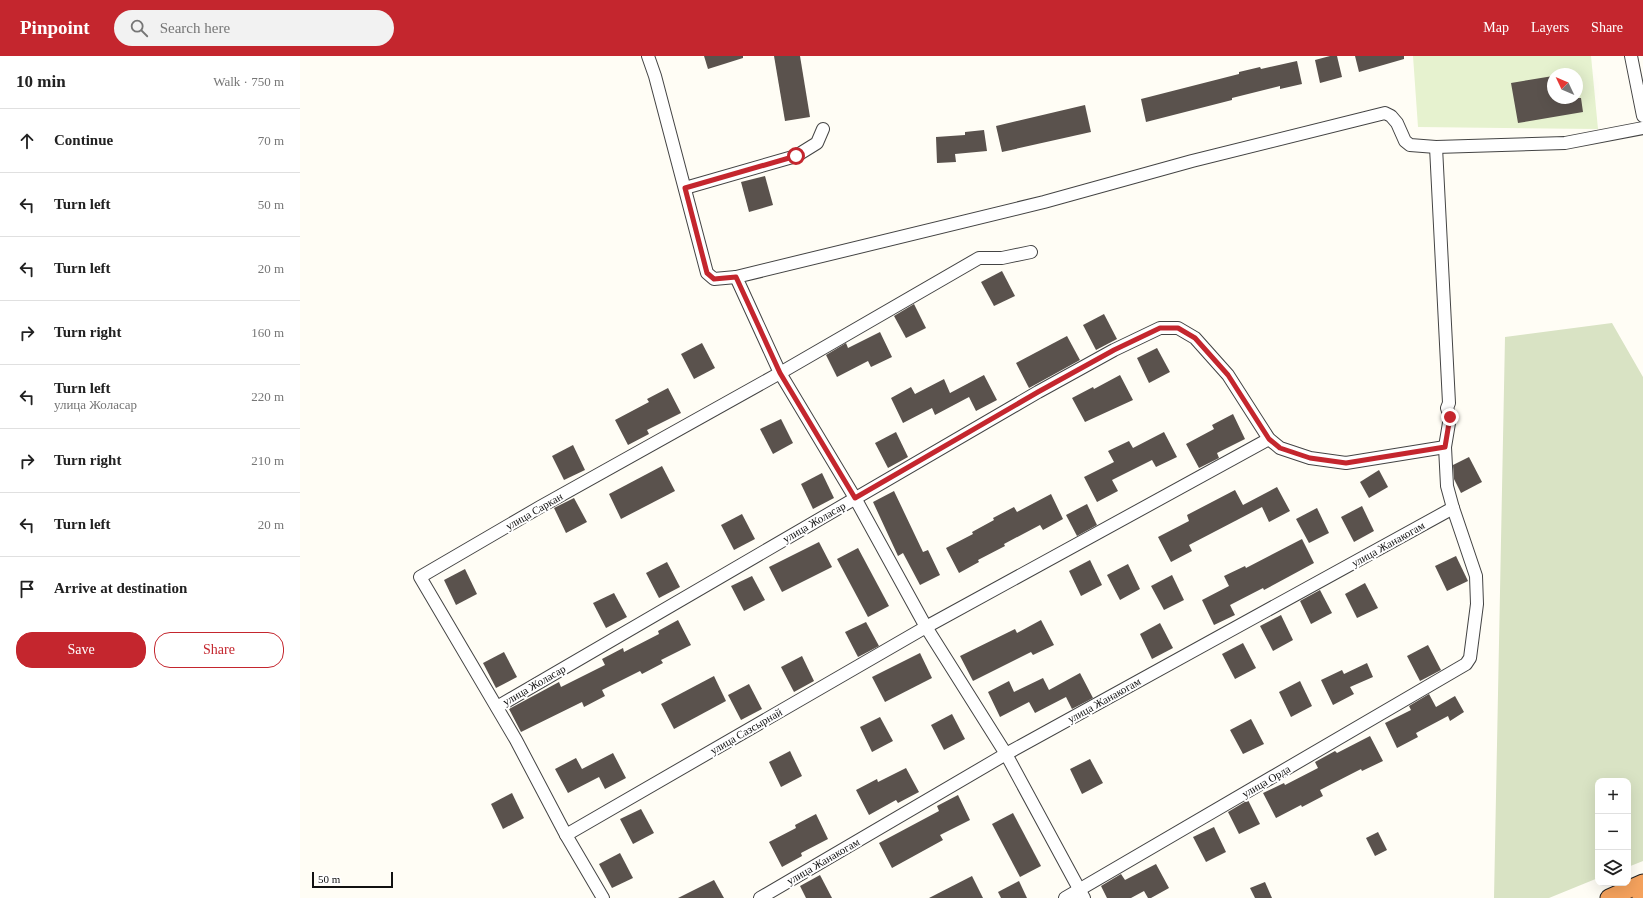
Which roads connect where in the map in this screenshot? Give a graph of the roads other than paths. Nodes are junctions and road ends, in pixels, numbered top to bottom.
1 (648, 56) edge
2 (1631, 56) edge
3 (1643, 116) edge
4 (1643, 128) edge
5 (823, 130) dead end
6 (1436, 147) junction
7 (685, 188) junction
8 (1031, 252) dead end
9 (736, 277) junction
10 (780, 373) junction
11 (1269, 439) junction
12 (1445, 447) junction
13 (855, 498) junction
14 (1453, 508) junction
15 (926, 627) junction
16 (497, 707) junction
17 (1006, 754) junction
18 (566, 835) junction
19 (1643, 883) edge
20 (1082, 894) edge
21 (603, 898) edge
22 (760, 898) edge
23 (1065, 898) edge
24 (1609, 898) edge

1 - 7 street
2 - 3 street
4 - 6 street
5 - 7 street
6 - 9 street
6 - 12 street
7 - 9 street
8 - 10 street
9 - 10 street
10 - 13 street
10 - 16 street, улица Саркан
11 - 12 street
11 - 13 street, улица Жоласар
11 - 15 street, улица Сазсырнай
12 - 14 street
13 - 15 street
13 - 16 street, улица Жоласар
14 - 17 street, улица Жанакогам
14 - 20 street, улица Орда
15 - 17 street
15 - 18 street, улица Сазсырнай
16 - 18 street
17 - 20 street
17 - 22 street, улица Жанакогам
18 - 21 street
19 - 24 highway
20 - 23 street, улица Орда

